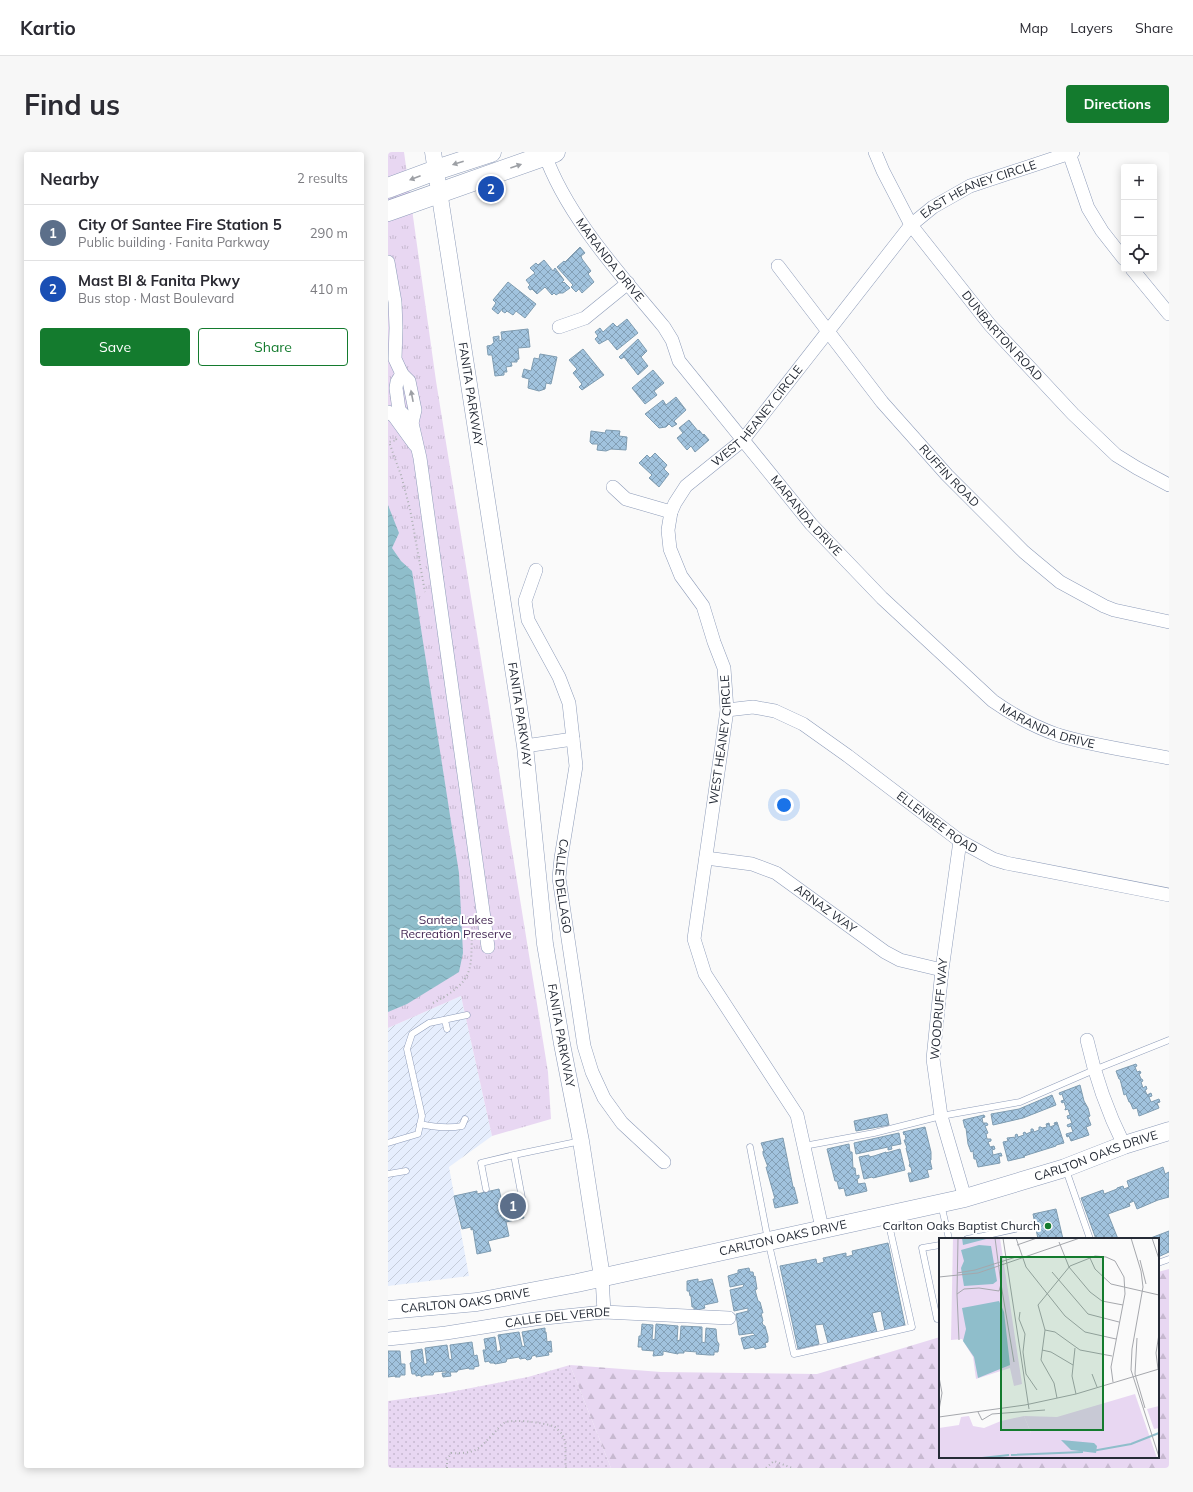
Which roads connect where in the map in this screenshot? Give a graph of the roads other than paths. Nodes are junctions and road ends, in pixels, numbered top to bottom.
1 (491, 152) edge
2 (875, 152) edge
3 (548, 153) edge
4 (1071, 153) edge
5 (434, 161) edge
6 (392, 187) edge
7 (439, 192) junction
8 (394, 209) edge
9 (911, 225) junction
10 (1121, 255) edge
11 (388, 262) edge
12 (778, 266) dead end
13 (1134, 272) edge
14 (628, 284) junction
15 (1169, 314) edge
16 (560, 327) dead end
17 (827, 332) junction
18 (392, 362) edge
19 (388, 412) edge
20 (743, 440) junction
21 (418, 448) junction
22 (1169, 485) edge
23 (613, 487) dead end
24 (671, 512) junction
25 (536, 570) dead end
26 (1169, 622) edge
27 (726, 710) junction
28 (574, 739) junction
29 (524, 746) junction
30 (1169, 758) edge
31 (960, 841) junction
32 (706, 858) junction
33 (1169, 895) edge
34 (488, 947) dead end
35 (942, 970) junction
36 (467, 1015) dead end
37 (445, 1020) junction
38 (447, 1028) dead end
39 (1087, 1040) dead end
40 (1169, 1040) edge
41 (1094, 1070) junction
42 (941, 1116) junction
43 (465, 1119) dead end
44 (420, 1124) junction
45 (1169, 1131) edge
46 (581, 1141) junction
47 (388, 1143) edge
48 (1124, 1145) junction
49 (804, 1146) junction
50 (750, 1147) dead end
51 (514, 1155) junction
52 (664, 1162) dead end
53 (1065, 1168) junction
54 (406, 1171) dead end
55 (388, 1174) edge
56 (486, 1189) dead end
57 (522, 1198) dead end
58 (965, 1198) junction
59 (941, 1203) junction
60 (886, 1215) junction
61 (1033, 1225) dead end
62 (822, 1228) junction
63 (984, 1237) edge
64 (949, 1238) edge
65 (1090, 1238) edge
66 (768, 1240) junction
67 (939, 1245) edge
68 (1169, 1259) edge
69 (1159, 1263) edge
70 (602, 1277) junction
71 (388, 1310) edge
72 (604, 1312) junction
73 (729, 1318) dead end
74 (939, 1318) edge
75 (388, 1339) edge

1 -> 5 main road
2 - 9 street, DUNBARTON ROAD
7 -> 3 main road
3 - 14 street, MARANDA DRIVE
4 - 9 street, EAST HEANEY CIRCLE
4 - 10 street
5 -> 6 main road
5 - 7 street, FANITA PARKWAY
7 - 8 main road
7 - 29 street, FANITA PARKWAY
9 - 17 street, WEST HEANEY CIRCLE
9 - 22 street, DUNBARTON ROAD
11 - 18 street
12 - 17 street, RUFFIN ROAD
13 - 15 street
14 - 16 street
14 - 20 street, MARANDA DRIVE
17 - 20 street, WEST HEANEY CIRCLE
17 - 26 street, RUFFIN ROAD
21 -> 18 street
19 - 21 street
20 - 24 street, WEST HEANEY CIRCLE
20 - 30 street, MARANDA DRIVE
21 - 34 street
23 - 24 street
24 - 27 street, WEST HEANEY CIRCLE
25 - 28 street, CALLE DELLAGO
27 - 31 street, ELLENBEE ROAD
27 - 32 street, WEST HEANEY CIRCLE
28 - 29 street
28 - 52 street, CALLE DELLAGO
29 - 46 street, FANITA PARKWAY
31 - 33 street, ELLENBEE ROAD
31 - 35 street, WOODRUFF WAY
32 - 35 street, ARNAZ WAY
32 - 49 street, WEST HEANEY CIRCLE
35 - 42 street, WOODRUFF WAY
36 - 37 lane
37 - 38 lane
37 - 44 lane
39 - 41 street
40 - 41 lane
41 - 42 lane
41 - 48 street
42 - 49 lane
42 - 58 street, WOODRUFF WAY
43 - 44 lane
44 - 47 lane
45 - 48 main road, CARLTON OAKS DRIVE
46 - 51 lane
46 - 70 street, FANITA PARKWAY
48 - 53 main road, CARLTON OAKS DRIVE
49 - 62 street, WEST HEANEY CIRCLE
50 - 66 lane
51 - 56 lane
51 - 57 lane
53 - 58 main road, CARLTON OAKS DRIVE
53 - 65 lane
54 - 55 lane
58 - 59 main road, CARLTON OAKS DRIVE
59 - 60 main road, CARLTON OAKS DRIVE
59 - 64 lane
60 - 62 main road, CARLTON OAKS DRIVE
60 - 66 lane
61 - 63 lane
62 - 66 main road, CARLTON OAKS DRIVE
66 - 70 main road, CARLTON OAKS DRIVE
67 - 74 lane
68 - 69 lane
70 - 71 main road, CARLTON OAKS DRIVE
70 - 72 street
72 - 73 street, CALLE DEL VERDE
72 - 75 street, CALLE DEL VERDE

